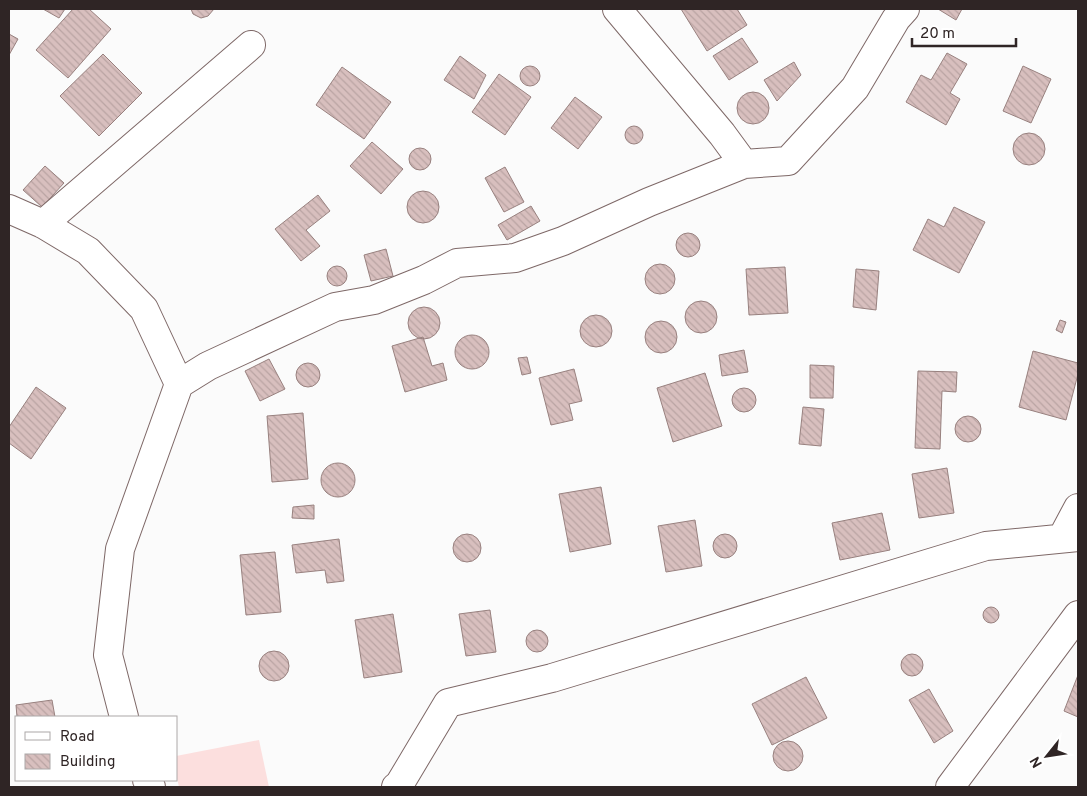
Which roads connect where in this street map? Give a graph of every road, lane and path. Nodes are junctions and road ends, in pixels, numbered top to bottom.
1 (617, 9) edge
2 (896, 12) edge
3 (251, 45) dead end
4 (744, 164) junction
5 (9, 209) edge
6 (43, 224) junction
7 (179, 384) junction
8 (1078, 508) edge
9 (1070, 538) edge
10 (1078, 615) edge
11 (124, 716) edge
12 (396, 787) edge
13 (950, 787) edge

1 - 4 street
2 - 4 street
3 - 6 street
4 - 7 street
5 - 6 street
6 - 7 street
7 - 11 street
8 - 9 street
9 - 12 street
10 - 13 street

